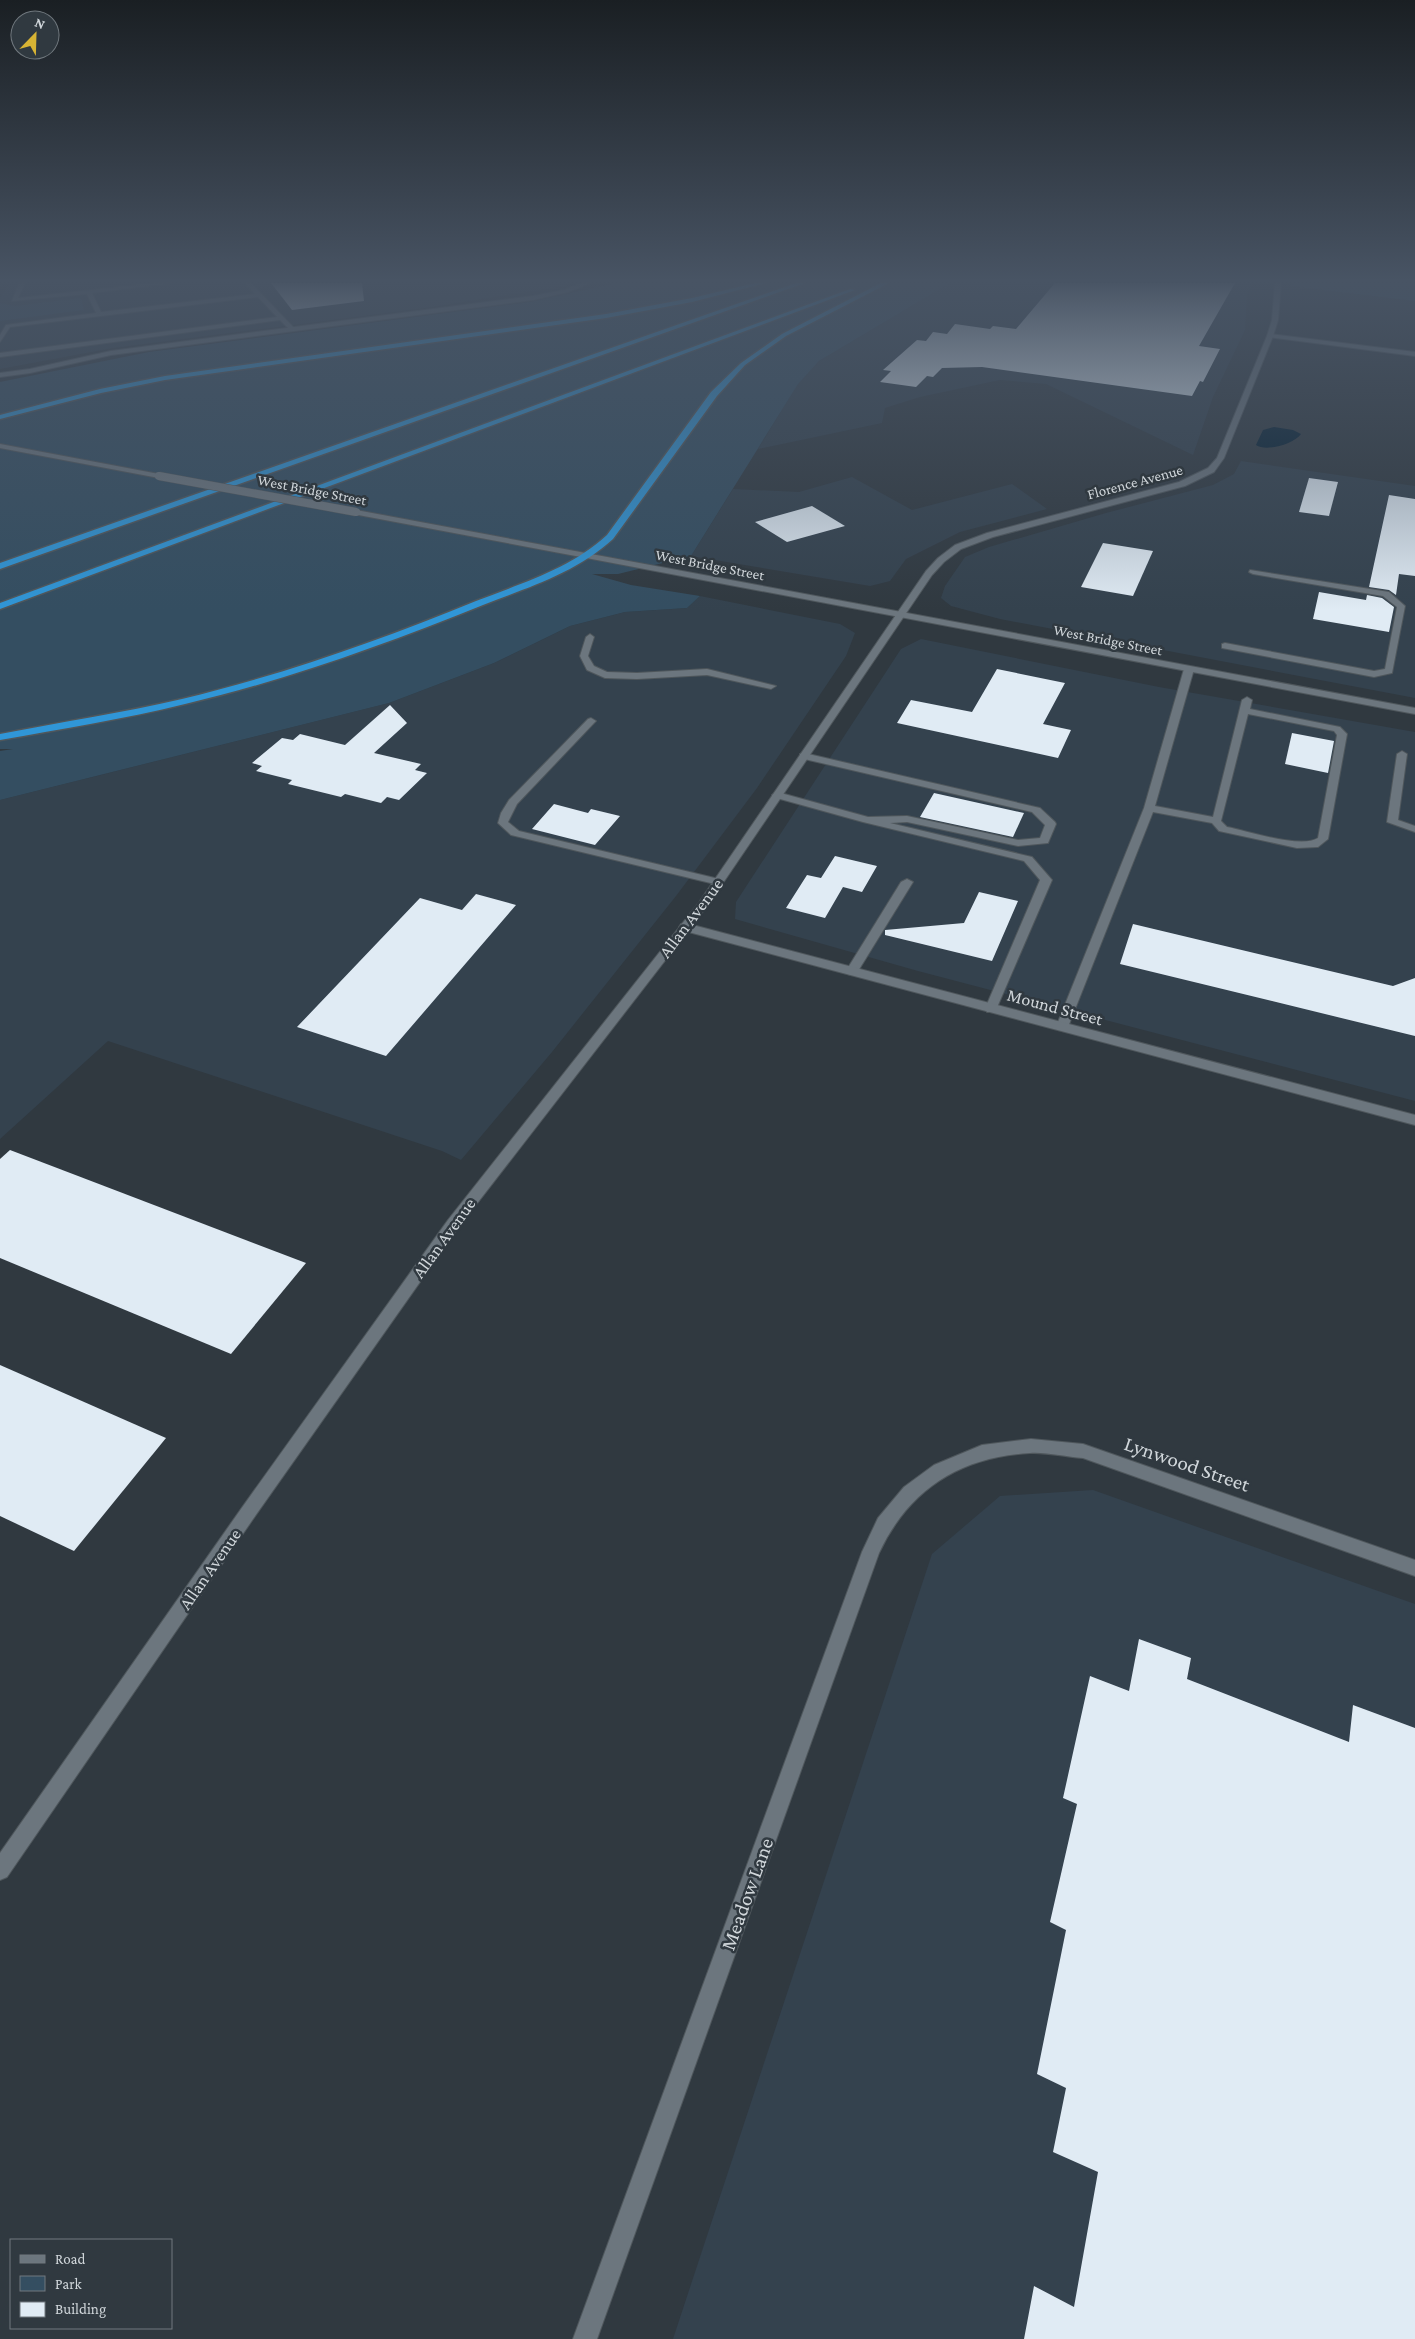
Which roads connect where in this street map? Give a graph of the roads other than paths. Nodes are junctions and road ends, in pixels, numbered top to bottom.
1 (96, 392) edge
2 (493, 392) edge
3 (577, 392) edge
4 (716, 392) edge
5 (1247, 392) edge
6 (0, 418) edge
7 (0, 446) edge
8 (589, 556) junction
9 (0, 566) edge
10 (1253, 572) dead end
11 (0, 606) edge
12 (900, 615) junction
13 (590, 637) dead end
14 (1225, 646) dead end
15 (1189, 669) junction
16 (770, 686) dead end
17 (1247, 700) dead end
18 (1245, 711) junction
19 (1415, 711) edge
20 (591, 721) dead end
21 (0, 737) edge
22 (1402, 754) dead end
23 (804, 756) junction
24 (777, 795) junction
25 (1149, 808) junction
26 (867, 820) junction
27 (1216, 821) junction
28 (1415, 829) edge
29 (719, 882) junction
30 (907, 882) dead end
31 (686, 927) junction
32 (852, 971) junction
33 (991, 1008) junction
34 (1062, 1028) junction
35 (1415, 1120) edge
36 (940, 1470) joint
37 (1415, 1568) edge
38 (0, 1870) edge
39 (585, 2339) edge

1 - 6 highway
2 - 9 highway
3 - 11 highway
4 - 8 highway
5 - 12 street, Florence Avenue
7 - 8 street, West Bridge Street, bridge
8 - 12 street, West Bridge Street
8 - 21 highway
10 - 14 street
12 - 15 street, West Bridge Street
12 - 23 street, Allan Avenue
13 - 16 street
15 - 19 street, West Bridge Street
15 - 25 street
17 - 18 street
18 - 27 street
18 - 27 street
20 - 29 street
22 - 28 street
23 - 24 street, Allan Avenue
23 - 26 street
24 - 26 street
24 - 29 street, Allan Avenue
25 - 27 street
25 - 34 street
26 - 33 street
29 - 31 street, Allan Avenue
30 - 32 street
31 - 32 street, Mound Street
31 - 38 street, Allan Avenue
32 - 33 street, Mound Street
33 - 34 street, Mound Street
34 - 35 street, Mound Street
36 - 37 street, Lynwood Street
36 - 39 street, Meadow Lane

